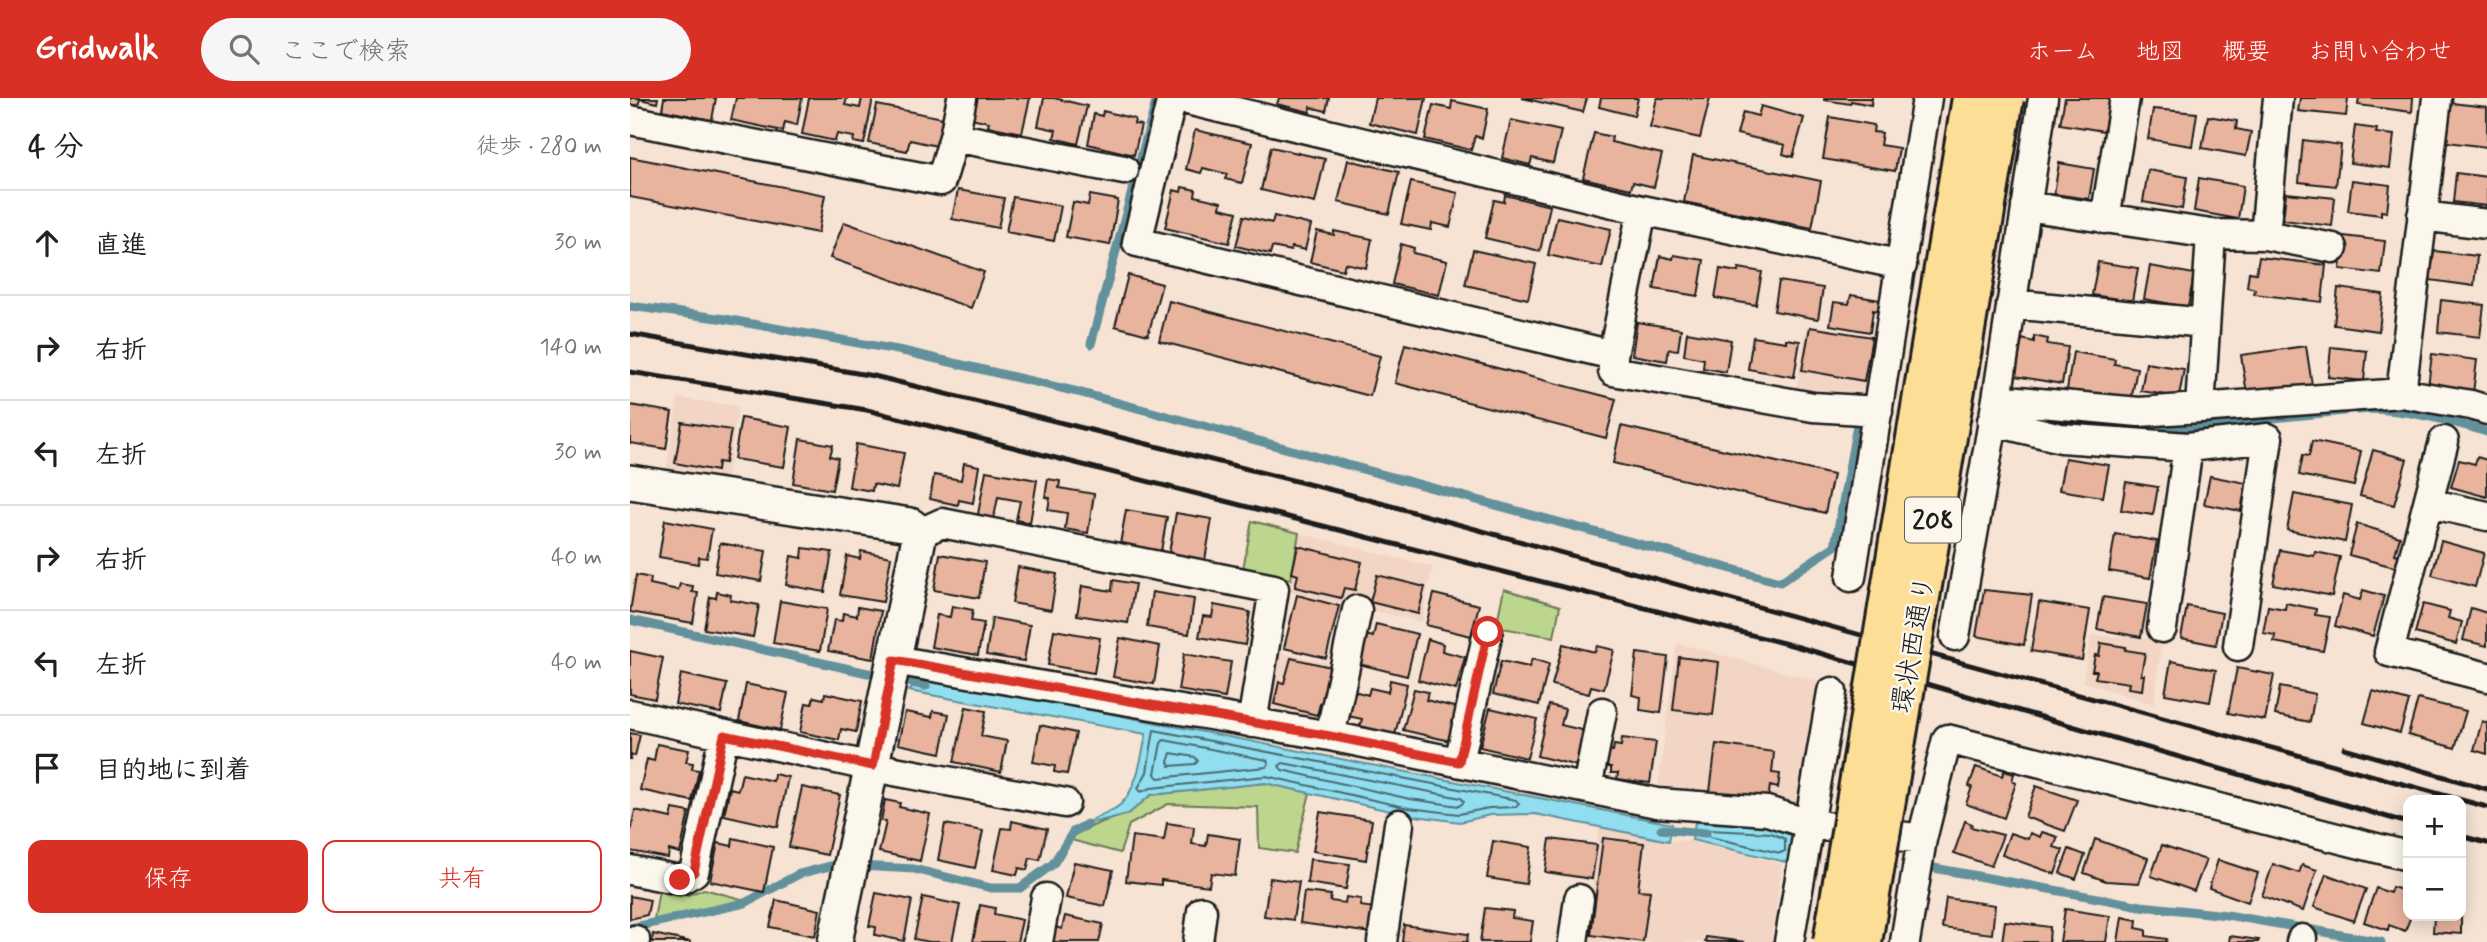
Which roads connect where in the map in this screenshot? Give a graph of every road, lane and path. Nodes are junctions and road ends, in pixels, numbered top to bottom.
1 (962, 98) edge
2 (1172, 98) edge
3 (1187, 98) edge
4 (1927, 98) edge
5 (1972, 98) edge
6 (2004, 98) edge
7 (2043, 98) edge
8 (2125, 98) edge
9 (2278, 98) edge
10 (2437, 98) edge
11 (630, 120) edge
12 (954, 138) junction
13 (1124, 170) dead end
14 (2026, 206) junction
15 (1642, 210) junction
16 (2422, 216) junction
17 (2105, 219) junction
18 (2487, 225) edge
19 (2211, 234) junction
20 (2265, 235) junction
21 (2333, 248) dead end
22 (1902, 265) junction
23 (2011, 304) junction
24 (2205, 323) junction
25 (1613, 355) junction
26 (2401, 393) junction
27 (2200, 408) junction
28 (1994, 410) junction
29 (2487, 410) edge
30 (1878, 411) junction
31 (2444, 441) dead end
32 (2188, 447) junction
33 (630, 482) edge
34 (2428, 503) junction
35 (2487, 516) edge
36 (920, 533) junction
37 (1851, 577) dead end
38 (1357, 610) dead end
39 (2162, 628) dead end
40 (1488, 632) dead end
41 (1955, 636) dead end
42 (2238, 646) dead end
43 (891, 676) junction
44 (2487, 677) edge
45 (1832, 692) dead end
46 (1602, 712) dead end
47 (630, 714) edge
48 (1252, 723) junction
49 (724, 735) junction
50 (1330, 736) junction
51 (1459, 762) junction
52 (873, 766) junction
53 (1587, 788) junction
54 (1065, 803) dead end
55 (1399, 824) dead end
56 (1809, 824) junction
57 (1922, 839) junction
58 (2403, 855) edge
59 (630, 870) edge
60 (1046, 898) dead end
61 (1579, 899) dead end
62 (1202, 911) dead end
63 (840, 941) edge
64 (1038, 942) edge
65 (1198, 942) edge
66 (1382, 942) edge
67 (1573, 942) edge
68 (1789, 942) edge
69 (1833, 942) edge
70 (1862, 942) edge
71 (1905, 942) edge

1 - 12 street
2 - 25 street
3 - 15 street
4 - 22 street
5 - 69 highway, 環状西通り / 208, bridge
6 - 70 highway, 環状西通り / 208, bridge
7 - 14 street
8 - 17 street
9 - 20 street
10 - 16 street
11 - 12 street
12 - 13 street
14 - 17 street
14 - 23 street
15 - 22 street
15 - 25 street
16 - 18 street
16 - 26 street
17 - 19 street
19 - 20 street
19 - 24 street
20 - 21 street
22 - 30 street
23 - 24 street
23 - 28 street
24 - 27 street
25 - 30 street
26 - 27 street
26 - 29 street
27 - 28 street
28 - 32 street
28 - 41 street
30 - 37 street
31 - 34 street
32 - 39 street
32 - 42 street
33 - 36 street
34 - 35 street
34 - 44 street
36 - 43 street
36 - 48 street
38 - 50 street
40 - 51 street
43 - 48 street
43 - 52 street
45 - 56 street
46 - 53 street
47 - 49 street
48 - 50 street
49 - 52 street
49 - 59 street
50 - 51 street
51 - 53 street
52 - 54 street
52 - 63 street
53 - 56 street
55 - 66 street
56 - 57 street
56 - 68 street
57 - 58 street
57 - 71 street
60 - 64 street
61 - 67 street
62 - 65 street

